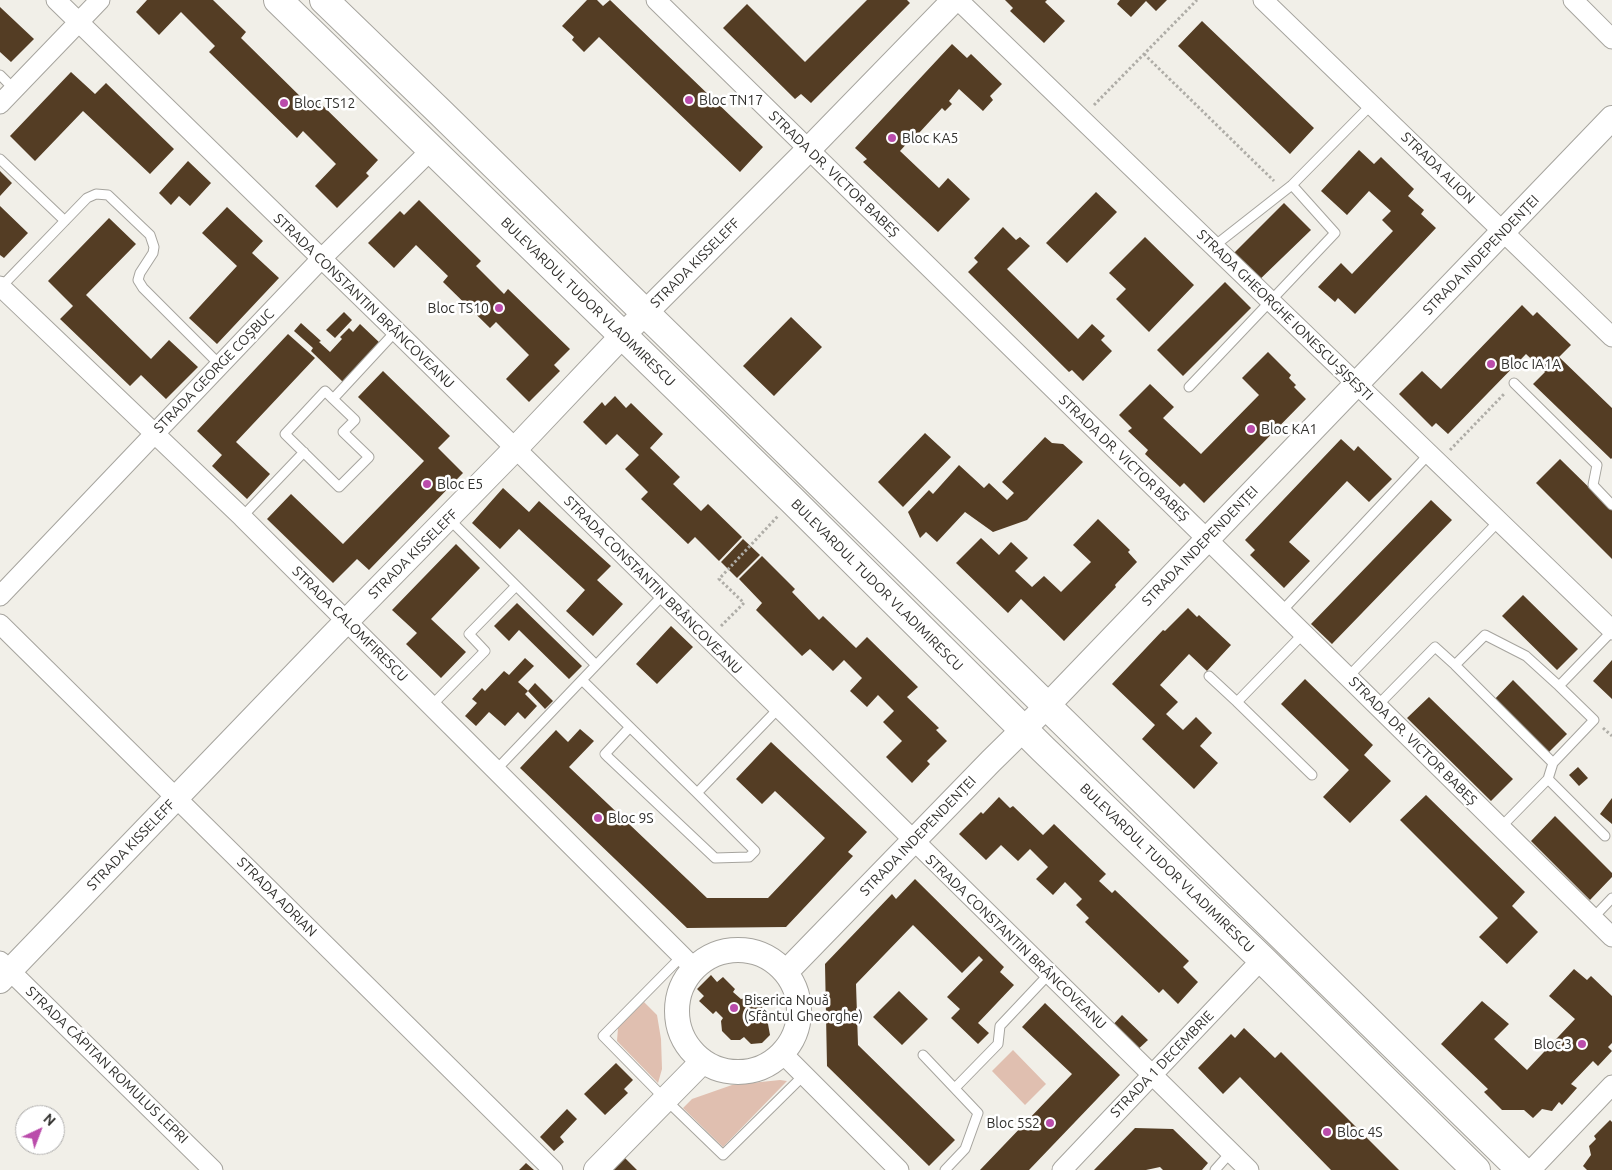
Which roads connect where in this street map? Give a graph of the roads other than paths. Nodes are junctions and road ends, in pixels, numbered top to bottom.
1 (56, 0) edge
2 (100, 0) edge
3 (278, 0) edge
4 (324, 0) edge
5 (656, 0) edge
6 (954, 0) edge
7 (958, 0) edge
8 (1263, 0) edge
9 (1573, 0) edge
10 (78, 22) junction
11 (1612, 39) edge
12 (0, 75) edge
13 (14, 89) junction
14 (0, 104) edge
15 (1372, 104) junction
16 (1612, 118) edge
17 (432, 148) junction
18 (809, 149) junction
19 (0, 159) edge
20 (1288, 188) junction
21 (65, 221) junction
22 (1504, 231) junction
23 (1213, 247) junction
24 (321, 259) junction
25 (1, 287) edge
26 (1270, 302) junction
27 (646, 314) junction
28 (396, 332) junction
29 (622, 336) junction
30 (1612, 337) edge
31 (220, 365) junction
32 (1514, 383) road end
33 (1356, 385) junction
34 (1189, 386) dead end
35 (333, 399) junction
36 (154, 433) junction
37 (515, 449) junction
38 (304, 452) junction
39 (1434, 459) junction
40 (1612, 505) edge
41 (242, 517) junction
42 (448, 518) junction
43 (1499, 521) junction
44 (1207, 539) junction
45 (516, 586) junction
46 (663, 595) junction
47 (0, 596) edge
48 (1281, 612) junction
49 (346, 621) junction
50 (0, 624) edge
51 (1612, 630) edge
52 (1304, 634) junction
53 (596, 665) junction
54 (1455, 665) junction
55 (1209, 676) dead end
56 (1348, 676) junction
57 (582, 680) junction
58 (1559, 686) junction
59 (1237, 702) junction
60 (431, 706) junction
61 (1047, 706) junction
62 (1377, 706) junction
63 (778, 709) junction
64 (630, 727) junction
65 (1023, 730) junction
66 (1552, 763) junction
67 (496, 770) junction
68 (1312, 775) dead end
69 (1548, 779) junction
70 (697, 793) junction
71 (176, 798) junction
72 (1500, 828) junction
73 (1605, 836) dead end
74 (913, 841) junction
75 (1612, 898) edge
76 (1593, 918) junction
77 (1612, 937) edge
78 (1262, 959) junction
79 (688, 962) junction
80 (3, 971) edge
81 (786, 972) junction
82 (1048, 974) junction
83 (782, 1053) junction
84 (923, 1055) dead end
85 (703, 1061) junction
86 (804, 1075) junction
87 (1152, 1075) junction
88 (1612, 1085) edge
89 (955, 1088) junction
90 (665, 1099) junction
91 (1231, 1152) junction
92 (214, 1170) edge
93 (554, 1170) edge
94 (596, 1170) edge
95 (899, 1170) edge
96 (945, 1170) edge
97 (1062, 1170) edge
98 (1215, 1170) edge
99 (1248, 1170) edge
100 (1476, 1170) edge
101 (1521, 1170) edge
102 (1531, 1170) edge

1 - 10 street, STRADA CONSTANTIN BRÂNCOVEANU
2 - 10 street
3 - 17 main road, BULEVARDUL TUDOR VLADIMIRESCU
4 - 27 main road
5 - 18 street, STRADA DR. VICTOR BABEȘ
6 - 18 street, STRADA KISSELEFF
7 - 23 street, STRADA GHEORGHE IONESCU-ȘIȘEȘTI
8 - 15 street, STRADA ALION
9 - 11 street
10 - 13 street
10 - 24 street, STRADA CONSTANTIN BRÂNCOVEANU
12 - 13 lane
13 - 14 street
15 - 20 lane
15 - 22 street, STRADA ALION
16 - 22 street, STRADA INDEPENDENȚEI
17 - 24 street, STRADA GEORGE COȘBUC
17 - 29 main road, BULEVARDUL TUDOR VLADIMIRESCU
18 - 27 street, STRADA KISSELEFF
18 - 44 street, STRADA DR. VICTOR BABEȘ
19 - 21 lane
20 - 23 lane
20 - 26 lane
21 - 25 lane
21 - 31 lane
22 - 30 street, STRADA ALION
22 - 33 street, STRADA INDEPENDENȚEI
23 - 26 street, STRADA GHEORGHE IONESCU-ȘIȘEȘTI
24 - 28 street, STRADA CONSTANTIN BRÂNCOVEANU
24 - 31 street, STRADA GEORGE COȘBUC
25 - 36 street, STRADA CALOMFIRESCU
26 - 33 street, STRADA GHEORGHE IONESCU-ȘIȘEȘTI
26 - 34 lane
27 - 29 street, STRADA KISSELEFF
27 - 61 main road
28 - 35 lane
28 - 37 street, STRADA CONSTANTIN BRÂNCOVEANU
29 - 37 street, STRADA KISSELEFF
29 - 65 main road, BULEVARDUL TUDOR VLADIMIRESCU
31 - 36 street, STRADA GEORGE COȘBUC
32 - 40 lane
33 - 39 street, STRADA GHEORGHE IONESCU-ȘIȘEȘTI
33 - 44 street, STRADA INDEPENDENȚEI
35 - 38 lane
35 - 38 lane
36 - 41 street, STRADA CALOMFIRESCU
36 - 47 street, STRADA GEORGE COȘBUC
37 - 42 street, STRADA KISSELEFF
37 - 46 street, STRADA CONSTANTIN BRÂNCOVEANU
38 - 41 lane
39 - 43 street, STRADA GHEORGHE IONESCU-ȘIȘEȘTI
39 - 48 lane
41 - 49 street, STRADA CALOMFIRESCU
42 - 45 lane
42 - 49 street, STRADA KISSELEFF
43 - 51 street, STRADA GHEORGHE IONESCU-ȘIȘEȘTI
43 - 56 lane
44 - 48 street, STRADA DR. VICTOR BABEȘ
44 - 61 street, STRADA INDEPENDENȚEI
45 - 53 lane
45 - 60 lane
46 - 53 lane
46 - 63 street, STRADA CONSTANTIN BRÂNCOVEANU
48 - 52 street, STRADA DR. VICTOR BABEȘ
49 - 60 street, STRADA CALOMFIRESCU
49 - 71 street, STRADA KISSELEFF
50 - 71 street, STRADA ADRIAN
51 - 58 lane
52 - 56 street, STRADA DR. VICTOR BABEȘ
52 - 59 lane
53 - 57 lane
54 - 58 lane
54 - 62 lane
54 - 66 lane
55 - 59 lane
56 - 62 street, STRADA DR. VICTOR BABEȘ
57 - 64 lane
57 - 67 lane
58 - 66 lane
59 - 68 lane
60 - 67 street, STRADA CALOMFIRESCU
61 - 65 street, STRADA INDEPENDENȚEI
61 - 101 main road
62 - 72 street, STRADA DR. VICTOR BABEȘ
63 - 70 lane
63 - 74 street, STRADA CONSTANTIN BRÂNCOVEANU
64 - 70 lane
64 - 70 lane
65 - 74 street, STRADA INDEPENDENȚEI
65 - 78 main road, BULEVARDUL TUDOR VLADIMIRESCU
66 - 69 lane
67 - 79 street, STRADA CALOMFIRESCU
69 - 72 lane
69 - 73 lane
71 - 80 street, STRADA KISSELEFF
71 - 93 street, STRADA ADRIAN
72 - 76 street, STRADA DR. VICTOR BABEȘ
74 - 81 street, STRADA INDEPENDENȚEI
74 - 82 street, STRADA CONSTANTIN BRÂNCOVEANU
75 - 76 lane
76 - 77 street, STRADA DR. VICTOR BABEȘ
78 - 87 street, STRADA 1 DECEMBRIE
78 - 100 main road, BULEVARDUL TUDOR VLADIMIRESCU
79 - 81 street
79 - 85 street
79 - 90 lane
80 - 92 street, STRADA CĂPITAN ROMULUS LEPRI
81 - 83 street
82 - 87 street, STRADA CONSTANTIN BRÂNCOVEANU
82 - 89 lane
83 - 85 street
83 - 86 street
84 - 89 lane
85 - 90 street
86 - 90 lane
86 - 95 street
87 - 91 street, STRADA CONSTANTIN BRÂNCOVEANU
87 - 97 street, STRADA 1 DECEMBRIE
88 - 102 street
89 - 96 lane
90 - 94 street
91 - 98 lane
91 - 99 street, STRADA CONSTANTIN BRÂNCOVEANU

